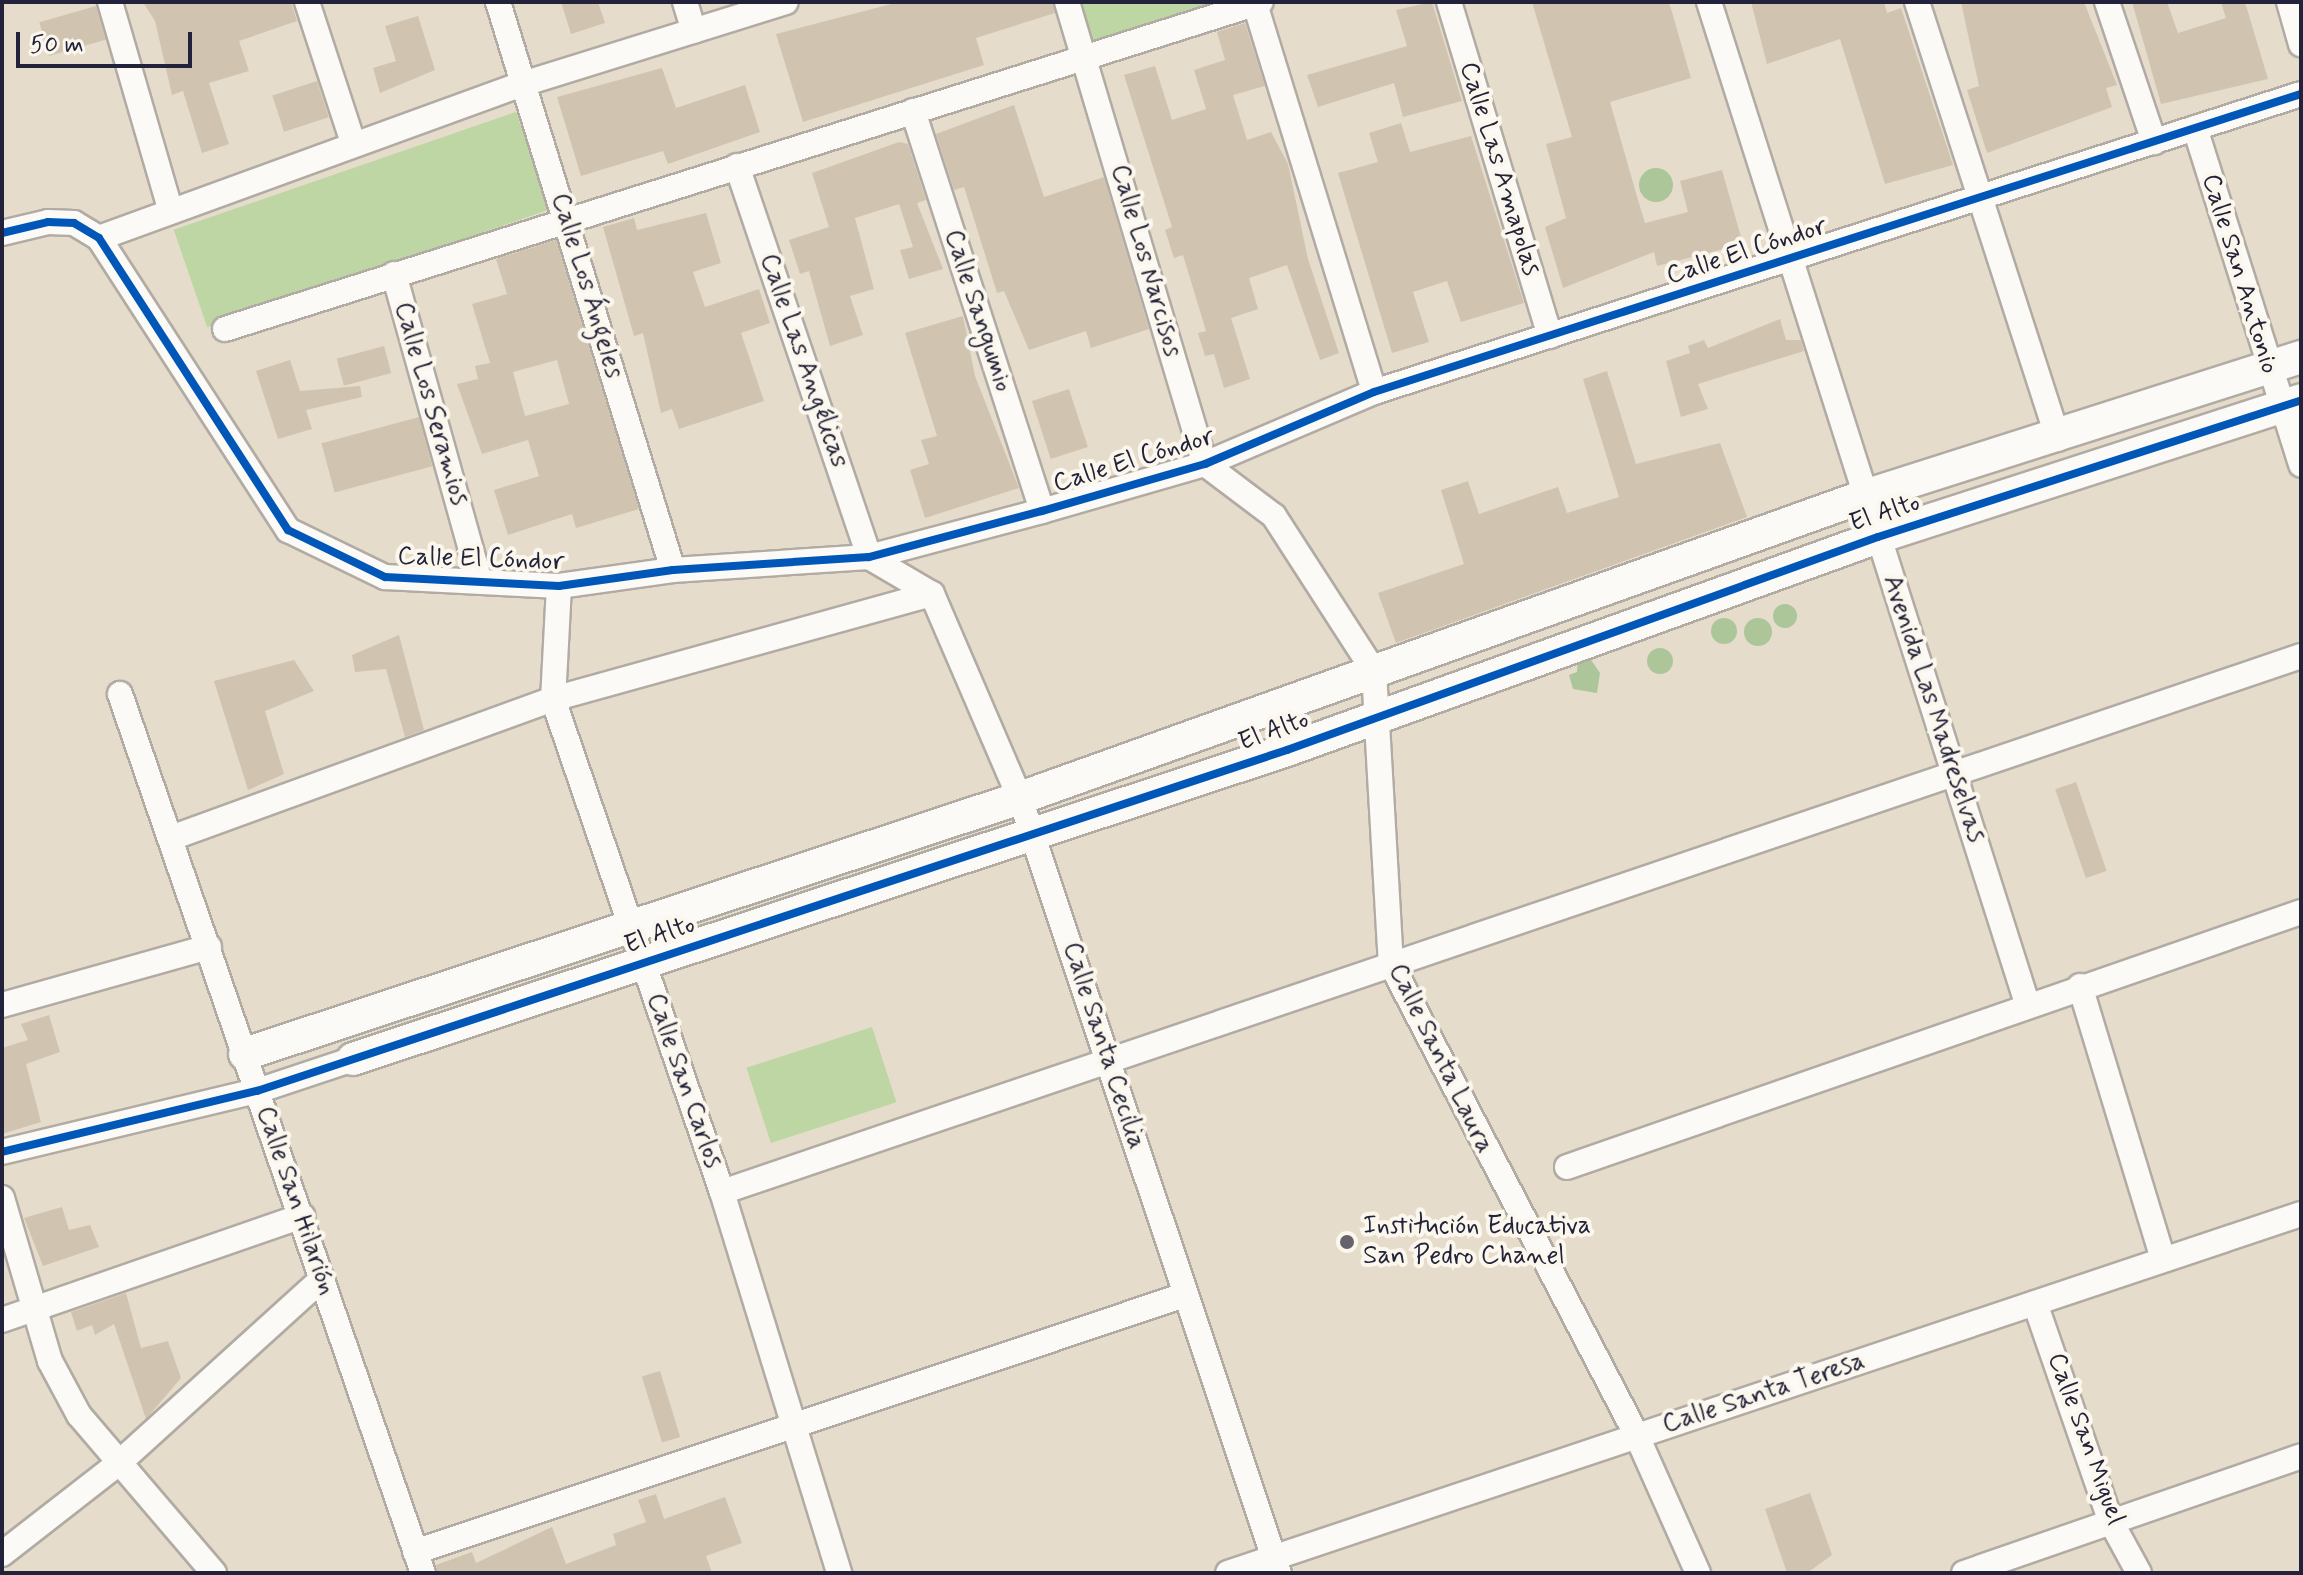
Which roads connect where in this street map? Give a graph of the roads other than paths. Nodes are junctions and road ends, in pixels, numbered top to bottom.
1 (110, 2) edge
2 (307, 2) edge
3 (498, 2) edge
4 (685, 2) edge
5 (786, 2) edge
6 (1067, 2) edge
7 (1449, 2) edge
8 (1709, 2) edge
9 (1917, 2) edge
10 (2107, 2) edge
11 (2289, 2) edge
12 (1258, 3) edge
13 (694, 31) junction
14 (2301, 44) edge
15 (1086, 59) junction
16 (523, 84) junction
17 (2301, 94) edge
18 (913, 111) junction
19 (2195, 128) junction
20 (2154, 142) junction
21 (353, 143) junction
22 (737, 166) junction
23 (1977, 199) junction
24 (170, 208) junction
25 (567, 220) junction
26 (2, 233) edge
27 (99, 238) junction
28 (1793, 259) junction
29 (394, 274) junction
30 (225, 329) dead end
31 (1550, 336) junction
32 (2301, 357) edge
33 (2268, 368) junction
34 (1374, 392) junction
35 (2291, 403) edge
36 (2058, 439) junction
37 (1205, 464) junction
38 (2301, 465) edge
39 (1865, 496) junction
40 (1042, 511) junction
41 (1878, 537) junction
42 (869, 557) junction
43 (673, 570) junction
44 (480, 581) junction
45 (559, 586) junction
46 (932, 594) junction
47 (2301, 656) edge
48 (1374, 671) junction
49 (120, 694) dead end
50 (553, 699) junction
51 (1381, 711) junction
52 (1952, 770) junction
53 (1020, 798) junction
54 (1032, 835) junction
55 (171, 838) junction
56 (2301, 912) edge
57 (629, 926) junction
58 (209, 947) junction
59 (642, 963) junction
60 (1391, 964) junction
61 (2080, 986) junction
62 (2027, 1003) junction
63 (2, 1005) edge
64 (245, 1054) junction
65 (1107, 1058) junction
66 (353, 1059) joint
67 (257, 1091) junction
68 (2, 1152) edge
69 (1567, 1167) dead end
70 (722, 1192) junction
71 (2, 1198) edge
72 (2301, 1214) edge
73 (302, 1216) junction
74 (2163, 1260) junction
75 (322, 1279) junction
76 (1185, 1295) junction
77 (2035, 1303) junction
78 (34, 1310) junction
79 (2, 1320) edge
80 (789, 1428) junction
81 (1637, 1436) junction
82 (2301, 1456) edge
83 (120, 1462) junction
84 (2110, 1520) junction
85 (2, 1554) edge
86 (419, 1562) edge
87 (1277, 1565) edge
88 (214, 1573) edge
89 (839, 1573) edge
90 (1228, 1573) edge
91 (1698, 1573) edge
92 (1964, 1573) edge
93 (2139, 1573) edge

1 - 24 street
2 - 21 street
3 - 16 street, Calle Los Ángeles
4 - 13 street
5 - 13 street
6 - 15 street, Calle Los Narcisos
7 - 31 street, Calle Las Amapolas
8 - 28 street, Avenida Las Madreselvas
9 - 23 street
10 - 20 street
11 - 14 street
12 - 15 street
12 - 34 street
13 - 16 street
15 - 18 street
15 - 37 street, Calle Los Narcisos
16 - 21 street
16 - 25 street, Calle Los Ángeles
17 - 19 street, Calle El Cóndor
18 - 22 street
18 - 40 street, Calle Sangumio
19 - 20 street, Calle El Cóndor
19 - 33 street, Calle San Antonio
20 - 23 street, Calle El Cóndor
21 - 24 street
22 - 25 street
22 - 42 street, Calle Las Angélicas
23 - 28 street, Calle El Cóndor
23 - 36 street
24 - 27 street
25 - 29 street
25 - 43 street, Calle Los Ángeles
26 - 27 street
27 - 44 street, Calle El Cóndor
28 - 31 street, Calle El Cóndor
28 - 39 street, Avenida Las Madreselvas
29 - 30 street
29 - 44 street, Calle Los Seramios
31 - 34 street, Calle El Cóndor
32 - 33 street, El Alto
33 - 35 street, Calle San Antonio
33 - 36 street, El Alto
34 - 37 street, Calle El Cóndor
35 - 38 street, Calle San Antonio
35 - 41 street, El Alto
36 - 39 street, El Alto
37 - 40 street, Calle El Cóndor
37 - 48 street, Calle Santa Laura
39 - 41 street, Avenida Las Madreselvas
39 - 48 street, El Alto
40 - 42 street, Calle El Cóndor
41 - 51 street, El Alto
41 - 52 street, Avenida Las Madreselvas
42 - 43 street, Calle El Cóndor
42 - 46 street
43 - 45 street, Calle El Cóndor
44 - 45 street, Calle El Cóndor
45 - 50 street, Calle San Carlos
46 - 50 street
46 - 53 street, Calle Santa Cecilia
47 - 52 street
48 - 51 street, Calle Santa Laura
48 - 53 street, El Alto
49 - 55 street, Calle San Hilarión
50 - 55 street
50 - 57 street, Calle San Carlos
51 - 54 street, El Alto
51 - 60 street, Calle Santa Laura
52 - 60 street
52 - 62 street, Avenida Las Madreselvas
53 - 54 street, Calle Santa Cecilia
53 - 57 street, El Alto
54 - 59 street, El Alto
54 - 65 street, Calle Santa Cecilia
55 - 58 street, Calle San Hilarión
56 - 61 street
57 - 59 street, Calle San Carlos
57 - 64 street, El Alto
58 - 63 street
58 - 64 street, Calle San Hilarión
59 - 66 street, El Alto
59 - 70 street, Calle San Carlos
60 - 65 street
60 - 81 street, Calle Santa Laura
61 - 62 street
61 - 74 street
62 - 69 street
64 - 67 street, Calle San Hilarión
65 - 70 street
65 - 76 street, Calle Santa Cecilia
66 - 67 street, El Alto
67 - 68 street, El Alto
67 - 73 street, Calle San Hilarión
70 - 80 street, Calle San Carlos
71 - 78 street
72 - 74 street, Calle Santa Teresa
73 - 75 street, Calle San Hilarión
73 - 78 street
74 - 77 street, Calle Santa Teresa
75 - 83 street
75 - 86 street, Calle San Hilarión
76 - 80 street
76 - 87 street, Calle Santa Cecilia
77 - 81 street, Calle Santa Teresa
77 - 84 street, Calle San Miguel
78 - 79 street
78 - 83 street
80 - 86 street
80 - 89 street, Calle San Carlos
81 - 87 street, Calle Santa Teresa
81 - 91 street, Calle Santa Laura
82 - 84 street
83 - 85 street
83 - 88 street
84 - 92 street
84 - 93 street, Calle San Miguel
87 - 90 street, Calle Santa Teresa

